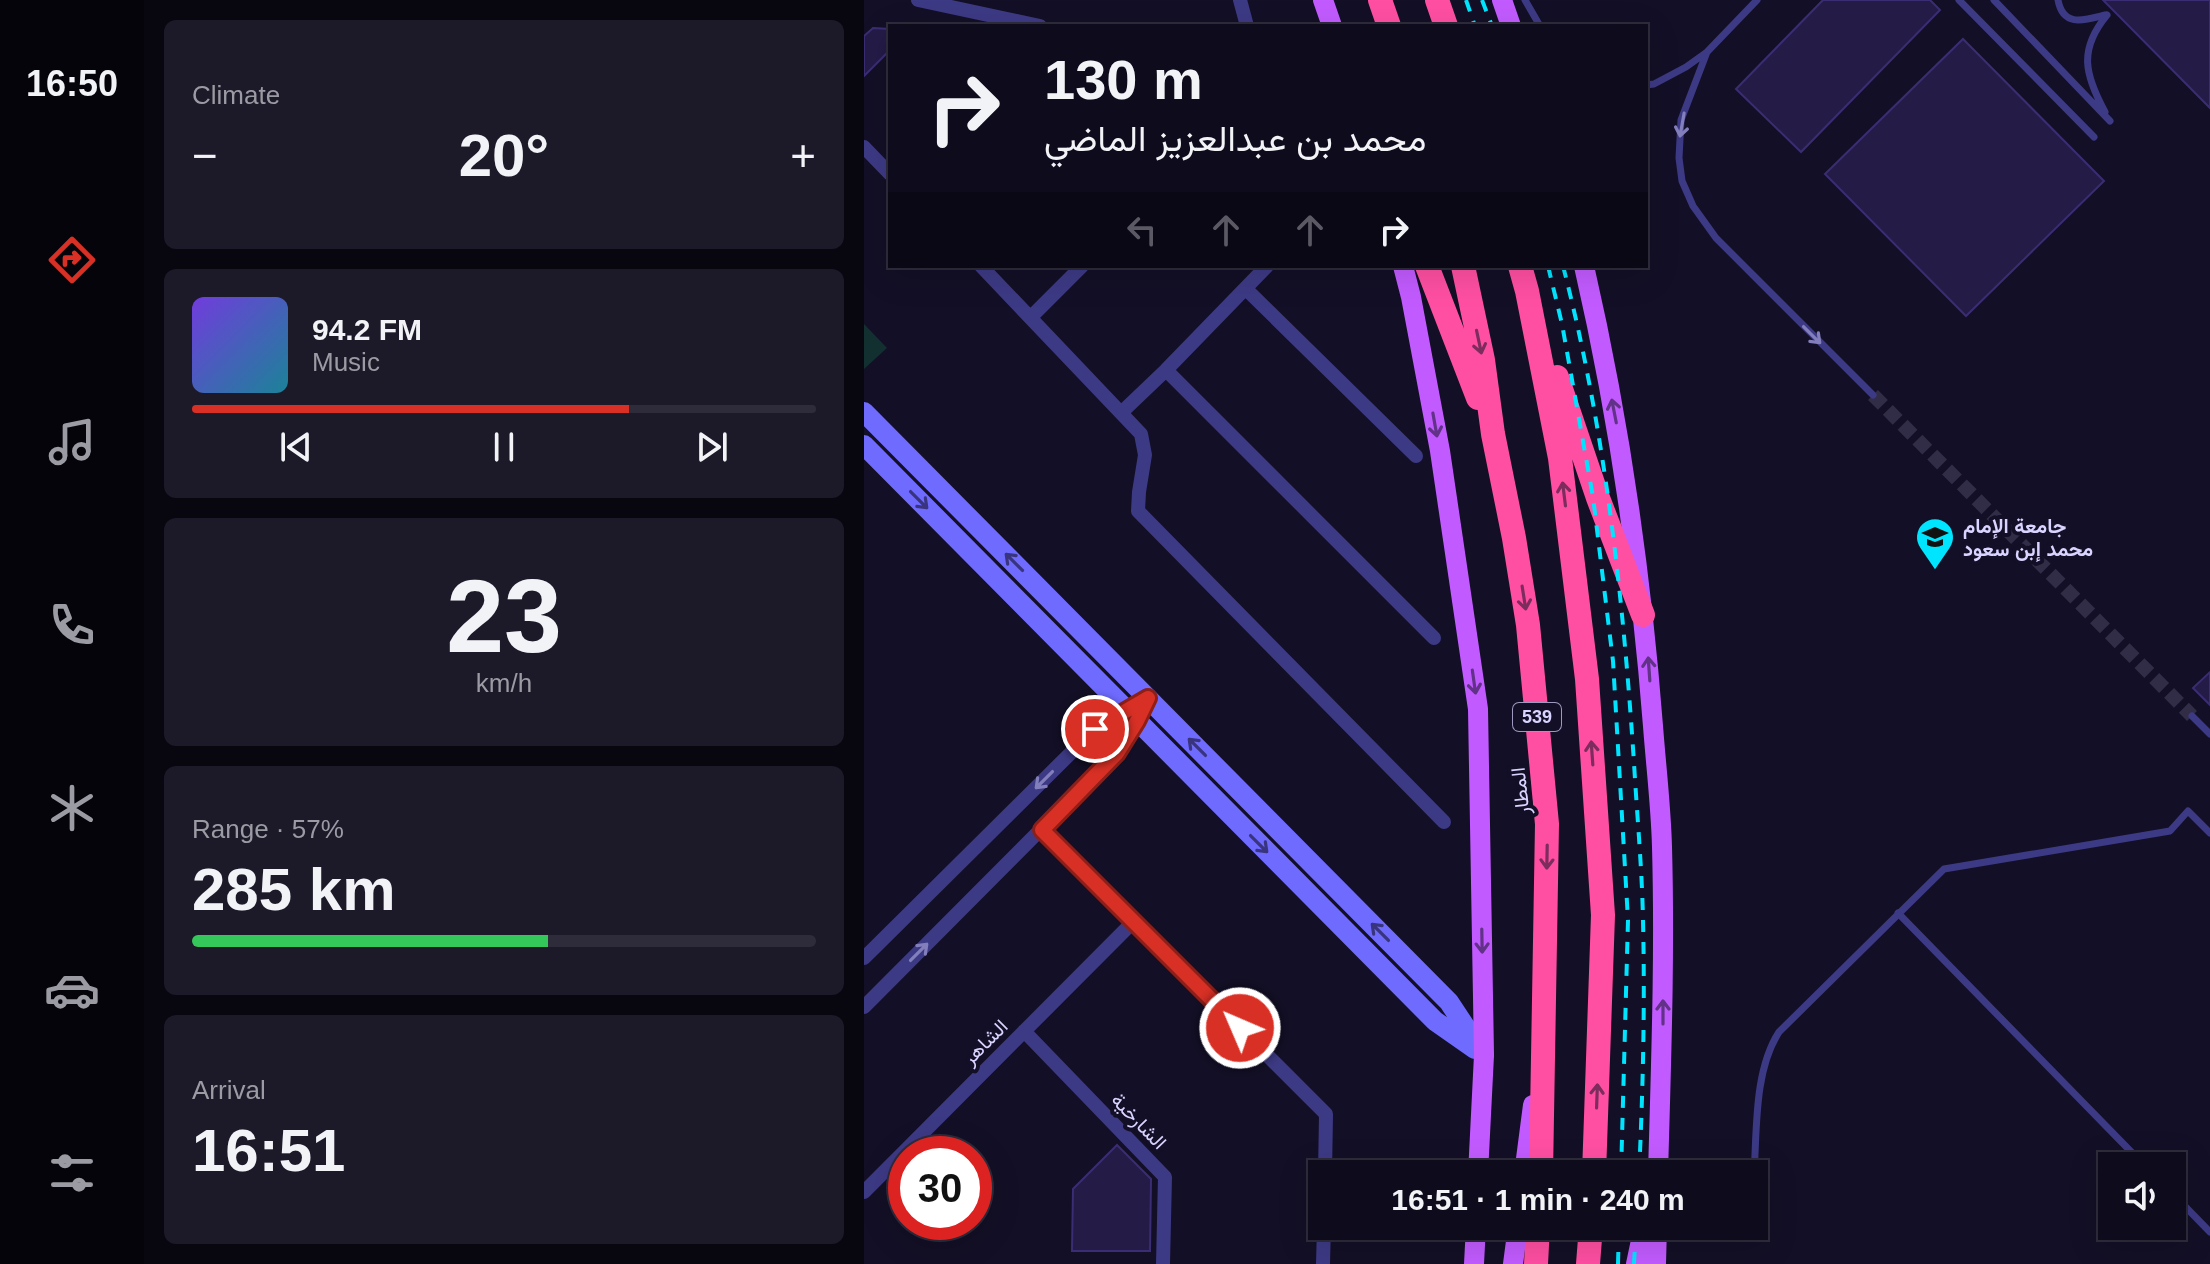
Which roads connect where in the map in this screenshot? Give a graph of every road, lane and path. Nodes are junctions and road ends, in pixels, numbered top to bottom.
1 (918, 0) edge
2 (1240, 0) edge
3 (1323, 0) edge
4 (1380, 0) edge
5 (1437, 0) edge
6 (1502, 0) edge
7 (1525, 0) edge
8 (1757, 0) edge
9 (1959, 0) edge
10 (1994, 0) edge
11 (2058, 0) edge
12 (1031, 24) edge
13 (1246, 24) edge
14 (1331, 24) edge
15 (1388, 24) edge
16 (1445, 24) edge
17 (1510, 24) edge
18 (1539, 24) edge
19 (1707, 52) junction
20 (1648, 85) edge
21 (2094, 137) dead end
22 (864, 147) edge
23 (888, 172) edge
24 (983, 268) edge
25 (1080, 268) edge
26 (1265, 268) edge
27 (1404, 268) edge
28 (1428, 268) edge
29 (1463, 268) edge
30 (1521, 268) edge
31 (1584, 268) edge
32 (1246, 289) junction
33 (1527, 291) junction
34 (1031, 317) junction
35 (1166, 370) junction
36 (1873, 395) tunnel mouth
37 (864, 412) edge
38 (1122, 412) junction
39 (1493, 434) junction
40 (864, 445) edge
41 (1416, 456) dead end
42 (1643, 615) junction
43 (1434, 638) dead end
44 (1148, 698) junction
45 (1132, 716) junction
46 (2192, 716) tunnel mouth
47 (2210, 734) edge
48 (1444, 822) dead end
49 (1042, 830) junction
50 (2210, 833) edge
51 (1898, 913) junction
52 (1134, 921) junction
53 (864, 958) edge
54 (1545, 1005) junction
55 (864, 1007) edge
56 (1024, 1031) junction
57 (1484, 1055) junction
58 (2131, 1152) edge
59 (1325, 1160) edge
60 (1479, 1160) edge
61 (1526, 1160) edge
62 (1541, 1160) edge
63 (1594, 1160) edge
64 (1658, 1160) edge
65 (1755, 1160) edge
66 (864, 1192) edge
67 (2186, 1207) edge
68 (2210, 1232) edge
69 (1324, 1240) edge
70 (1475, 1240) edge
71 (1516, 1240) edge
72 (1537, 1240) edge
73 (1590, 1240) edge
74 (1641, 1240) edge
75 (1657, 1240) edge
76 (1163, 1264) edge
77 (1323, 1264) edge
78 (1474, 1264) edge
79 (1513, 1264) edge
80 (1536, 1264) edge
81 (1588, 1264) edge
82 (1636, 1264) edge
83 (1656, 1264) edge

1 - 12 street
2 - 13 street
3 - 14 main road
4 - 15 highway
5 - 16 highway
6 - 17 main road
7 - 18 lane
8 - 19 lane
9 - 21 lane
10 - 11 lane
19 - 20 lane
19 -> 36 lane
22 - 23 street
24 - 34 street
25 - 34 street
26 - 32 street
27 -> 57 main road
28 - 39 highway
29 -> 39 highway, المطار / 539
30 - 33 highway, 539
42 -> 31 main road
32 - 35 street
32 - 41 street
33 - 42 highway
63 -> 33 highway, 539
34 - 38 street
35 - 38 street
35 - 43 street
44 -> 37 street
38 - 48 street
39 -> 54 highway, المطار / 539
40 -> 45 street
64 -> 42 main road
44 - 45 street
57 -> 44 street
45 - 49 street
45 -> 53 street
45 -> 57 street
46 - 47 lane
49 - 52 street
55 -> 49 street
50 - 51 lane
51 - 58 lane
51 - 65 lane
52 - 56 street, الشاهر
52 - 59 street
54 - 61 main road
54 - 62 highway, المطار / 539
56 - 66 street, الشاهر
56 - 76 street, الشارخية
57 - 60 main road
67 - 68 lane
69 - 77 street
70 - 78 main road
71 - 79 main road
72 - 80 highway
73 - 81 highway
74 - 82 main road
75 - 83 main road

